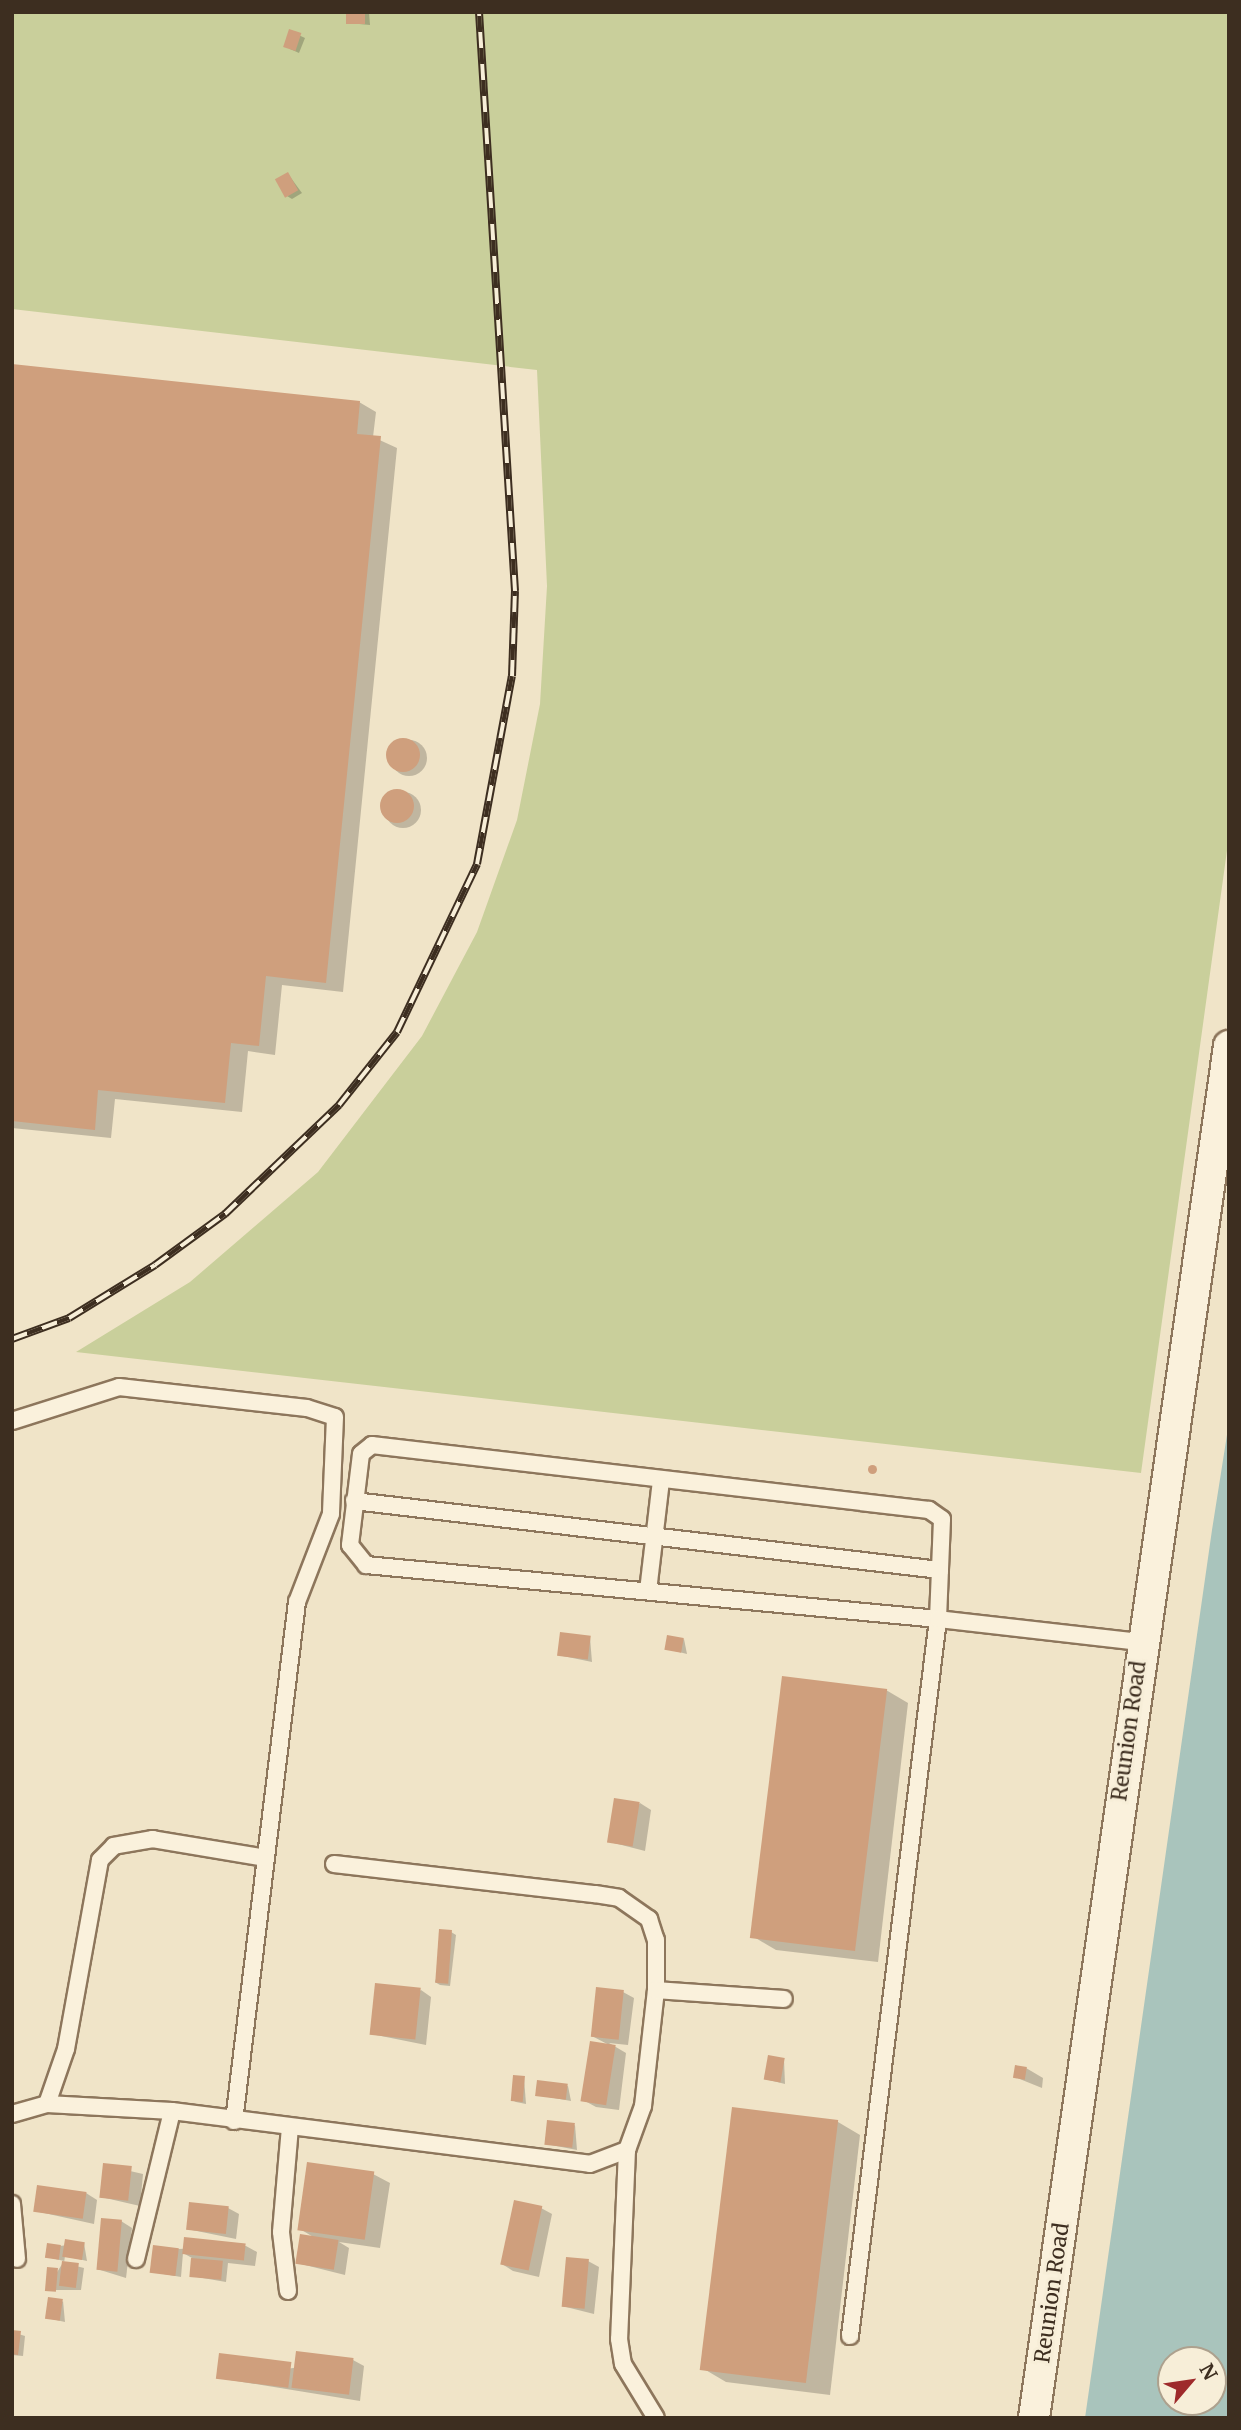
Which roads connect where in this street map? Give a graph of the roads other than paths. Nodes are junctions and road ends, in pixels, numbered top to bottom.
1 (1229, 1045) edge
2 (12, 1421) edge
3 (661, 1480) junction
4 (354, 1501) junction
5 (654, 1538) junction
6 (940, 1570) junction
7 (648, 1591) junction
8 (937, 1619) junction
9 (1141, 1642) junction
10 (266, 1858) junction
11 (334, 1864) dead end
12 (656, 1990) junction
13 (784, 1999) dead end
14 (47, 2104) junction
15 (172, 2111) junction
16 (12, 2114) edge
17 (234, 2121) junction
18 (290, 2128) junction
19 (627, 2150) junction
20 (12, 2204) edge
21 (17, 2259) dead end
22 (136, 2259) dead end
23 (288, 2291) dead end
24 (850, 2336) dead end
25 (656, 2418) edge
26 (1034, 2418) edge

1 - 9 street, Reunion Road
2 - 10 lane
3 - 4 lane
3 - 5 lane
3 - 6 lane
4 - 5 lane
4 - 7 lane
5 - 6 lane
5 - 7 lane
6 - 8 lane
7 - 8 lane
8 - 9 lane
8 - 24 lane
9 - 26 street, Reunion Road
10 - 14 lane
10 - 17 lane
11 - 12 lane
12 - 13 lane
12 - 19 lane
14 - 15 lane
14 - 16 lane
15 - 17 lane
15 - 22 lane
17 - 18 lane
18 - 19 lane
18 - 23 lane
19 - 25 lane
20 - 21 lane

